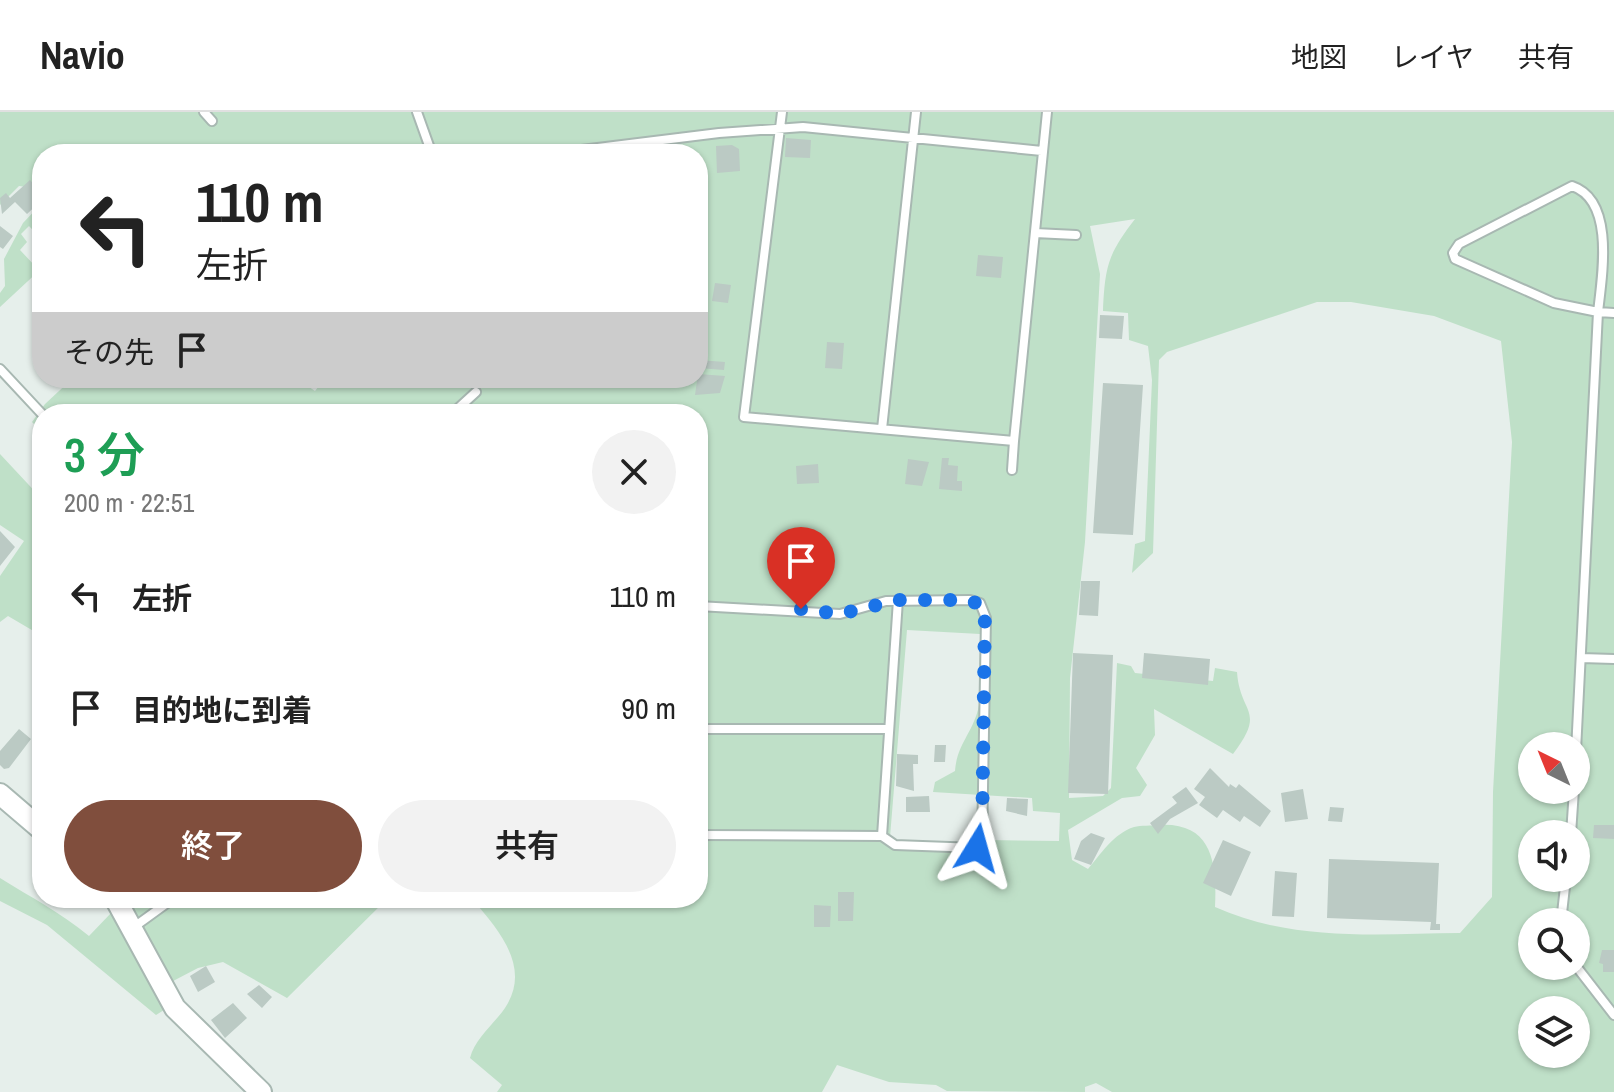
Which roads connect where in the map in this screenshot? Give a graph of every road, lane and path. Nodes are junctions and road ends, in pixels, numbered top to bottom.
1 (204, 112) edge
2 (417, 112) edge
3 (782, 112) edge
4 (916, 112) edge
5 (1047, 112) edge
6 (212, 121) dead end
7 (779, 128) junction
8 (913, 136) junction
9 (428, 144) edge
10 (637, 144) edge
11 (1042, 151) junction
12 (1035, 233) junction
13 (1076, 235) dead end
14 (1598, 312) junction
15 (1614, 313) edge
16 (0, 369) edge
17 (476, 392) dead end
18 (33, 404) edge
19 (463, 404) edge
20 (882, 429) junction
21 (1014, 441) junction
22 (1012, 470) dead end
23 (898, 600) junction
24 (708, 607) edge
25 (1581, 658) junction
26 (1614, 659) edge
27 (708, 729) edge
28 (888, 729) junction
29 (1577, 732) edge
30 (0, 794) edge
31 (32, 821) edge
32 (708, 835) edge
33 (882, 836) junction
34 (121, 908) edge
35 (160, 908) edge
36 (133, 927) junction
37 (1587, 980) edge
38 (1614, 1015) edge
39 (261, 1092) edge

1 - 6 lane
2 - 9 lane
3 - 7 lane
4 - 8 lane
5 - 11 lane
7 - 8 lane
7 - 10 lane
7 - 20 lane
8 - 11 lane
8 - 20 lane
11 - 12 lane
12 - 13 lane
12 - 21 lane
14 - 14 lane
14 - 15 lane
14 - 25 lane
16 - 18 lane
17 - 19 lane
20 - 21 lane
21 - 22 lane
23 - 24 lane
23 - 28 lane
23 - 33 lane
25 - 26 lane
25 - 29 lane
27 - 28 lane
28 - 33 lane
30 - 31 street
32 - 33 lane
34 - 36 street
35 - 36 lane
36 - 39 street
37 - 38 lane

